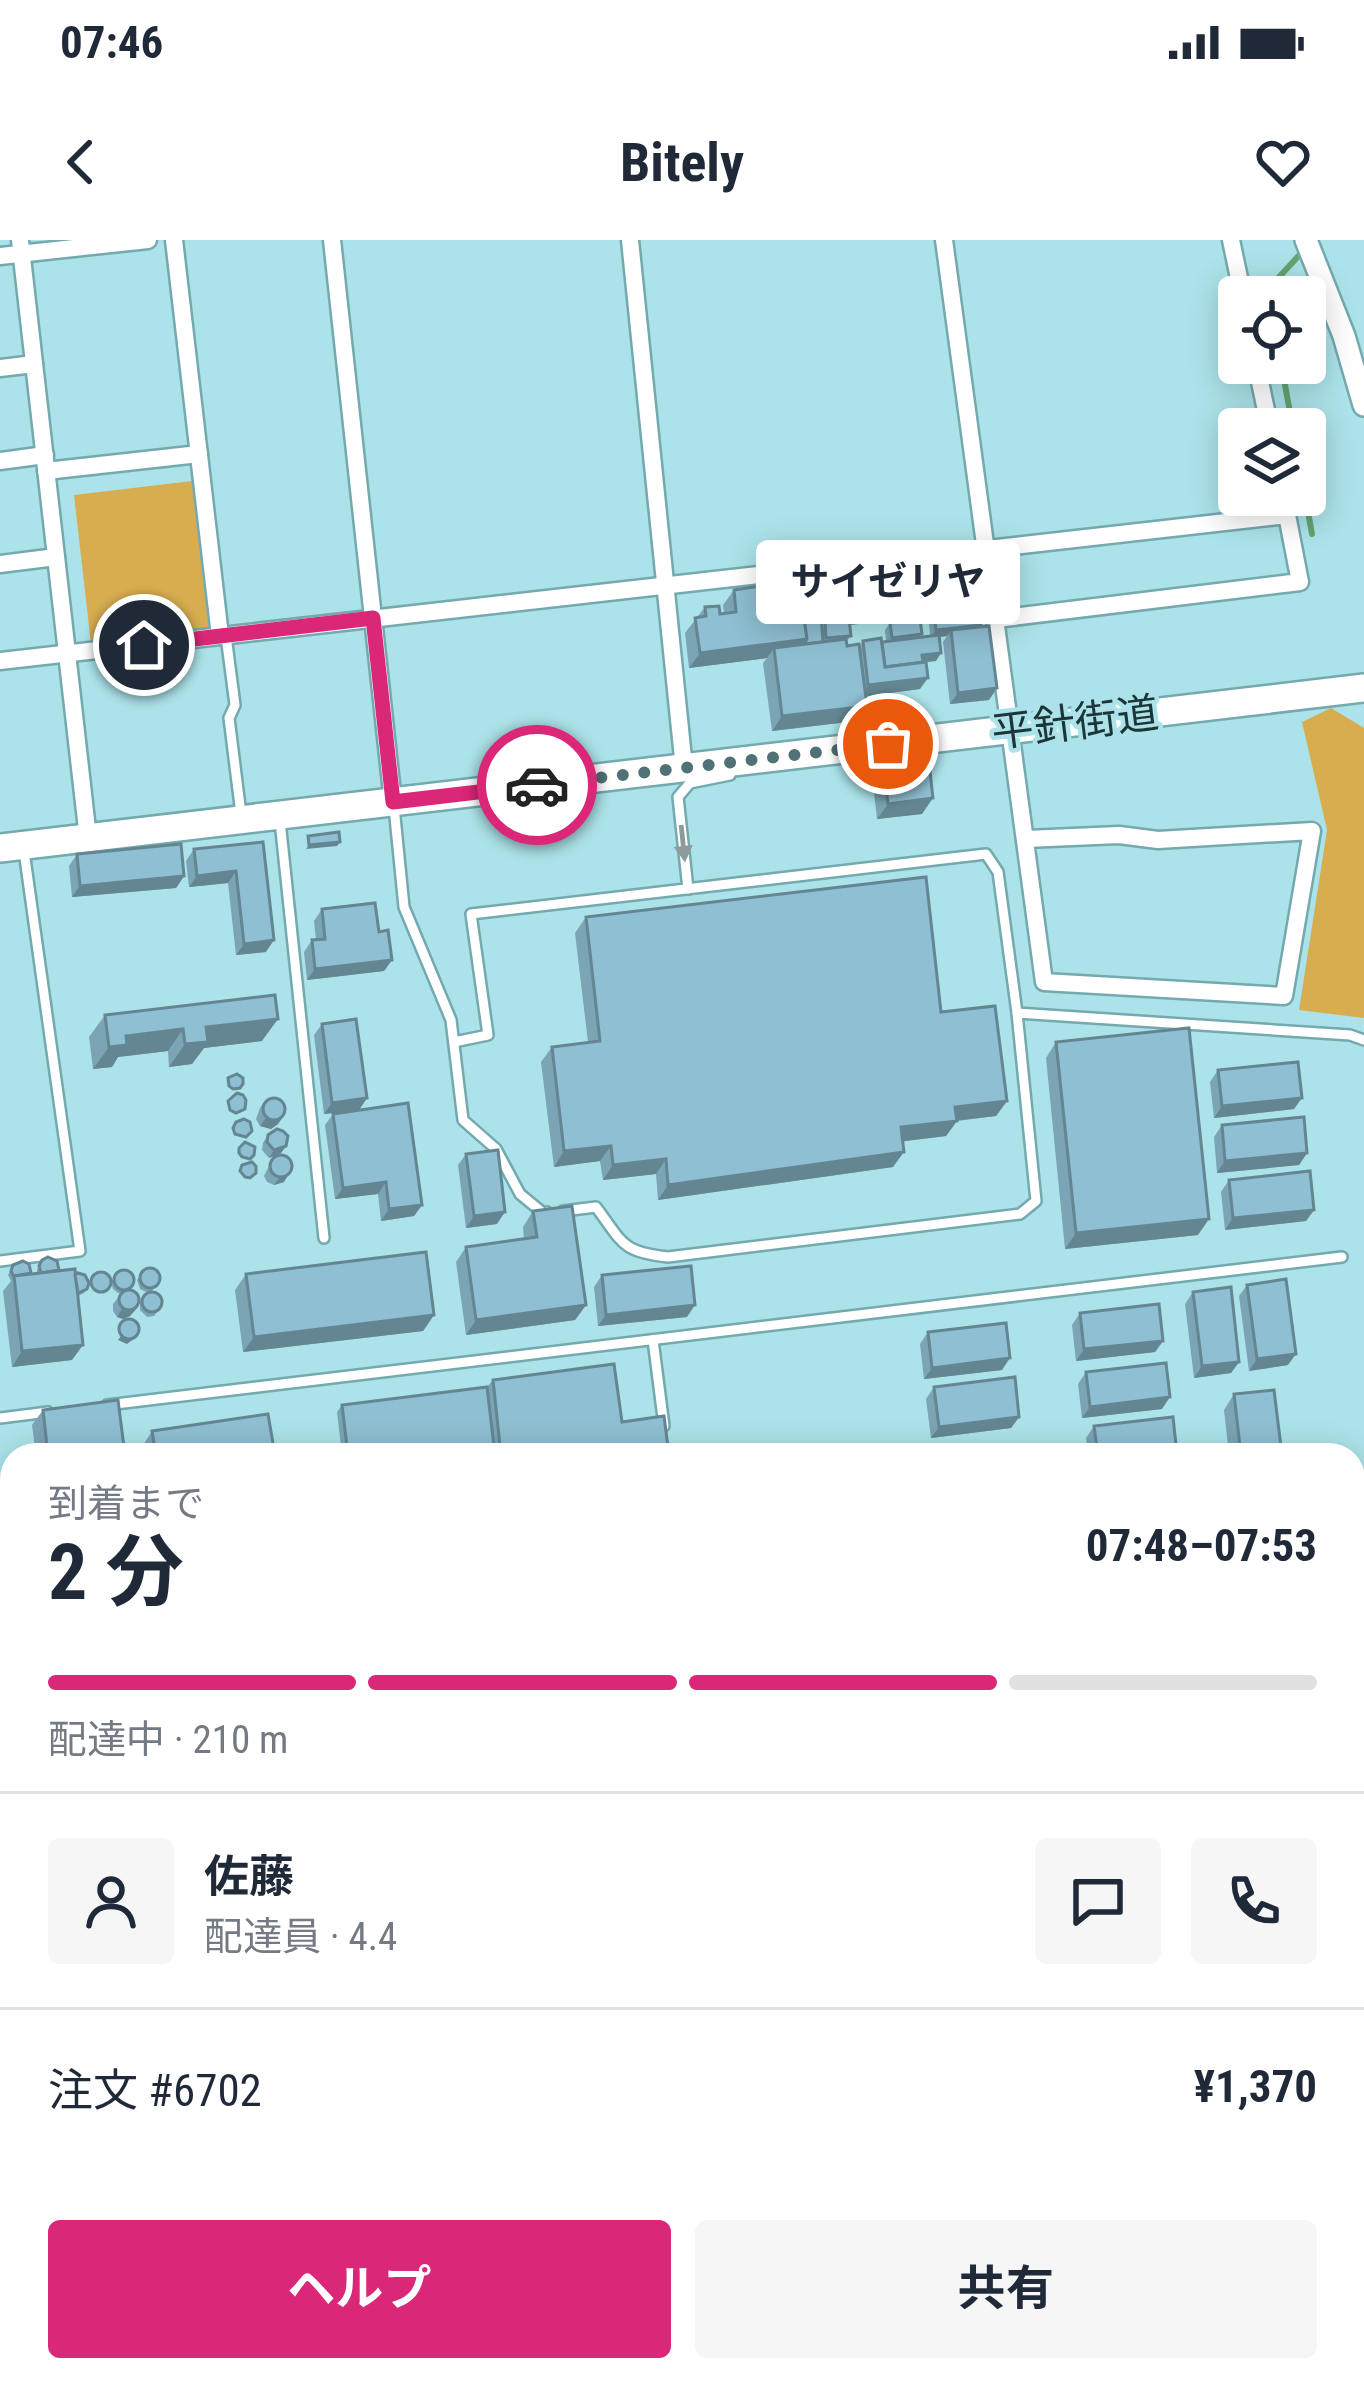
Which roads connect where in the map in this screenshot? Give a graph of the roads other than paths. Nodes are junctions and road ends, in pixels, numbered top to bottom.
1 (148, 240) edge
2 (174, 240) edge
3 (332, 240) edge
4 (630, 240) edge
5 (944, 240) edge
6 (1232, 240) edge
7 (1306, 240) edge
8 (21, 247) edge
9 (0, 256) edge
10 (1239, 276) edge
11 (34, 364) junction
12 (0, 368) edge
13 (1364, 405) edge
14 (199, 454) junction
15 (0, 460) edge
16 (45, 463) junction
17 (1269, 516) edge
18 (1287, 516) edge
19 (986, 548) junction
20 (56, 557) junction
21 (0, 564) edge
22 (666, 585) junction
23 (373, 618) junction
24 (996, 619) junction
25 (223, 636) junction
26 (67, 654) junction
27 (0, 661) edge
28 (1364, 688) edge
29 (1009, 730) junction
30 (767, 758) junction
31 (684, 768) junction
32 (393, 802) junction
33 (279, 815) junction
34 (242, 820) junction
35 (88, 838) junction
36 (1025, 839) junction
37 (12, 847) edge
38 (688, 890) junction
39 (1017, 1013) junction
40 (1364, 1040) edge
41 (454, 1042) junction
42 (324, 1238) dead end
43 (1342, 1257) dead end
44 (0, 1261) edge
45 (653, 1340) junction
46 (93, 1407) edge
47 (70, 1410) edge
48 (0, 1418) edge
49 (665, 1432) edge

1 - 8 street
2 - 14 street
3 - 23 street
4 - 22 street
5 - 19 street
6 - 10 street
7 - 13 street
8 - 9 street
8 - 11 street
11 - 12 street
11 - 16 street
14 - 16 street
14 - 25 street
15 - 16 street
16 - 20 street
17 - 19 street
18 - 24 street
19 - 22 street
19 - 24 street
20 - 21 street
20 - 26 street
22 - 23 street
22 - 31 street
23 - 25 street
23 - 32 street
24 - 29 street
25 - 26 street
25 - 34 lane
26 - 27 street
26 - 35 street
28 - 29 main road, 平針街道
29 - 30 main road, 平針街道
29 - 36 street
30 - 31 main road, 平針街道
30 -> 38 lane
31 - 32 main road, 平針街道
32 - 33 main road, 平針街道
32 - 41 lane
33 - 34 main road, 平針街道
33 - 42 lane
34 - 35 main road, 平針街道
35 - 37 main road, 平針街道
36 - 36 street
37 - 44 lane
38 - 39 lane
38 - 41 lane
39 - 40 lane
39 - 41 lane
43 - 45 lane
45 - 46 lane
45 - 49 lane
47 - 48 lane

